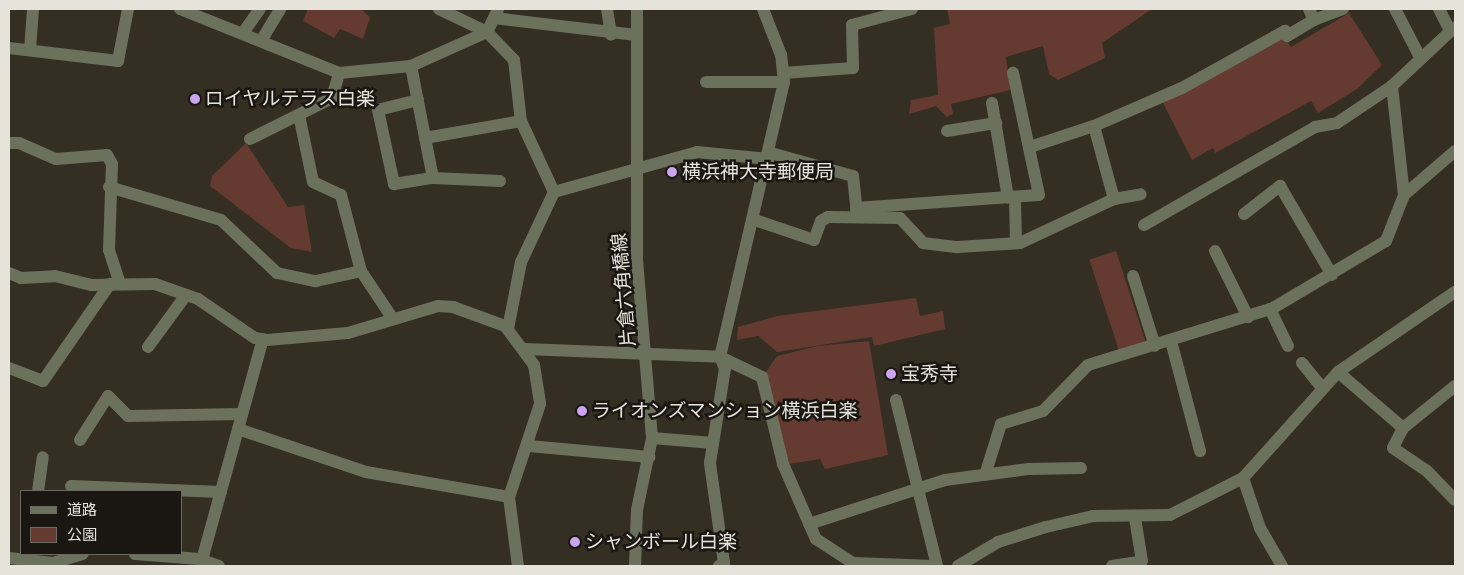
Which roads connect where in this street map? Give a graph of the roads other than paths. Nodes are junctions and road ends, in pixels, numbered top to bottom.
1 (33, 9) edge
2 (128, 9) edge
3 (180, 9) edge
4 (260, 9) edge
5 (280, 9) edge
6 (439, 9) edge
7 (607, 9) edge
8 (637, 9) edge
9 (764, 9) edge
10 (912, 9) edge
11 (1343, 9) edge
12 (1395, 9) edge
13 (1439, 9) edge
14 (496, 13) edge
15 (1312, 14) edge
16 (1453, 29) edge
17 (487, 32) junction
18 (243, 33) junction
19 (611, 35) junction
20 (636, 35) junction
21 (261, 41) junction
22 (9, 48) edge
23 (30, 50) junction
24 (1421, 59) junction
25 (411, 66) junction
26 (339, 73) junction
27 (1013, 73) dead end
28 (784, 77) junction
29 (706, 82) dead end
30 (1392, 86) junction
31 (418, 100) junction
32 (992, 103) dead end
33 (299, 115) junction
34 (522, 121) junction
35 (996, 123) junction
36 (1094, 126) junction
37 (947, 131) dead end
38 (425, 138) junction
39 (250, 139) dead end
40 (9, 143) edge
41 (1030, 147) junction
42 (1455, 151) edge
43 (770, 156) junction
44 (636, 168) junction
45 (433, 178) junction
46 (500, 181) dead end
47 (109, 187) junction
48 (554, 192) junction
49 (1141, 194) dead end
50 (1404, 195) junction
51 (1012, 197) junction
52 (1114, 199) junction
53 (857, 213) junction
54 (1244, 214) dead end
55 (755, 220) junction
56 (1144, 225) dead end
57 (1016, 244) junction
58 (1215, 251) dead end
59 (362, 271) junction
60 (9, 273) edge
61 (1332, 275) junction
62 (1133, 276) dead end
63 (115, 283) junction
64 (1455, 292) edge
65 (186, 295) junction
66 (1270, 309) junction
67 (1248, 317) junction
68 (393, 319) junction
69 (508, 329) junction
70 (263, 339) junction
71 (1171, 342) junction
72 (1155, 346) junction
73 (1288, 346) dead end
74 (148, 347) dead end
75 (525, 349) junction
76 (648, 351) junction
77 (720, 357) junction
78 (1302, 363) dead end
79 (9, 368) edge
80 (1338, 372) junction
81 (1323, 389) junction
82 (1454, 389) edge
83 (896, 400) dead end
84 (242, 414) junction
85 (1403, 428) junction
86 (238, 429) junction
87 (652, 438) junction
88 (80, 440) dead end
89 (713, 443) junction
90 (529, 446) junction
91 (1200, 451) dead end
92 (43, 457) dead end
93 (649, 457) junction
94 (1081, 468) dead end
95 (985, 474) junction
96 (1243, 478) junction
97 (71, 486) dead end
98 (917, 489) junction
99 (38, 490) edge
100 (171, 490) edge
101 (182, 490) edge
102 (221, 492) junction
103 (509, 498) junction
104 (1455, 500) edge
105 (1135, 518) junction
106 (809, 524) junction
107 (72, 555) edge
108 (146, 555) edge
109 (9, 558) edge
110 (41, 558) edge
111 (202, 560) junction
112 (219, 566) edge
113 (518, 566) edge
114 (638, 566) edge
115 (719, 566) edge
116 (936, 566) edge
117 (958, 566) edge
118 (1112, 566) edge
119 (1282, 566) edge

1 - 23 street
2 - 23 street
3 - 18 street
4 - 18 street
5 - 21 street
6 - 17 street
7 - 19 street
8 - 20 street, 片倉六角橋線
9 - 28 street
10 - 28 street
11 - 15 street
12 - 24 street
13 - 16 street
14 - 17 street
14 - 19 street
15 - 36 street
16 - 24 street
17 - 25 street
17 - 34 street
18 - 21 street
19 - 20 street
20 - 44 street, 片倉六角橋線
21 - 26 street
22 - 23 street
24 - 30 street
25 - 26 street
25 - 31 street
26 - 33 street
27 - 41 street
28 - 29 street
28 - 43 street
30 - 50 street
30 - 56 street
31 - 38 street
31 - 45 street
32 - 35 street
33 - 39 street
33 - 59 street
34 - 38 street
34 - 48 street
35 - 37 street
35 - 51 street
36 - 41 street
36 - 52 street
38 - 45 street
40 - 47 street
41 - 51 street
42 - 50 street
43 - 44 street
43 - 53 street
43 - 55 street
44 - 48 street
44 - 76 street, 片倉六角橋線
45 - 46 street
47 - 59 street
47 - 63 street
48 - 69 street
49 - 52 street
50 - 61 street
51 - 53 street
51 - 57 street
52 - 57 street
53 - 55 street
53 - 57 street
54 - 61 street
55 - 77 street
58 - 67 street
59 - 68 street
60 - 63 street
61 - 66 street
62 - 72 street
63 - 65 street
63 - 79 street
64 - 80 street
65 - 70 street
65 - 74 street
66 - 67 street
66 - 73 street
67 - 71 street
68 - 69 street
68 - 70 street
69 - 75 street
70 - 84 street
71 - 72 street
71 - 91 street
72 - 95 street
75 - 76 street
75 - 90 street
76 - 77 street
76 - 87 street, 片倉六角橋線
77 - 89 street
77 - 106 street
78 - 81 street
80 - 81 street
80 - 85 street
81 - 96 street
82 - 85 street
83 - 98 street
84 - 86 street
84 - 88 street
85 - 104 street
86 - 102 street
86 - 103 street
87 - 89 street
87 - 93 street, 片倉六角橋線
89 - 115 street
90 - 93 street
90 - 103 street
92 - 99 street
93 - 114 street, 片倉六角橋線
94 - 95 street
95 - 98 street
96 - 105 street
96 - 119 street
97 - 100 street
98 - 106 street
98 - 116 street
101 - 102 street
102 - 111 street
103 - 113 street
105 - 117 street
105 - 118 street
106 - 116 street
107 - 110 street
108 - 111 street
109 - 110 street
111 - 112 street

